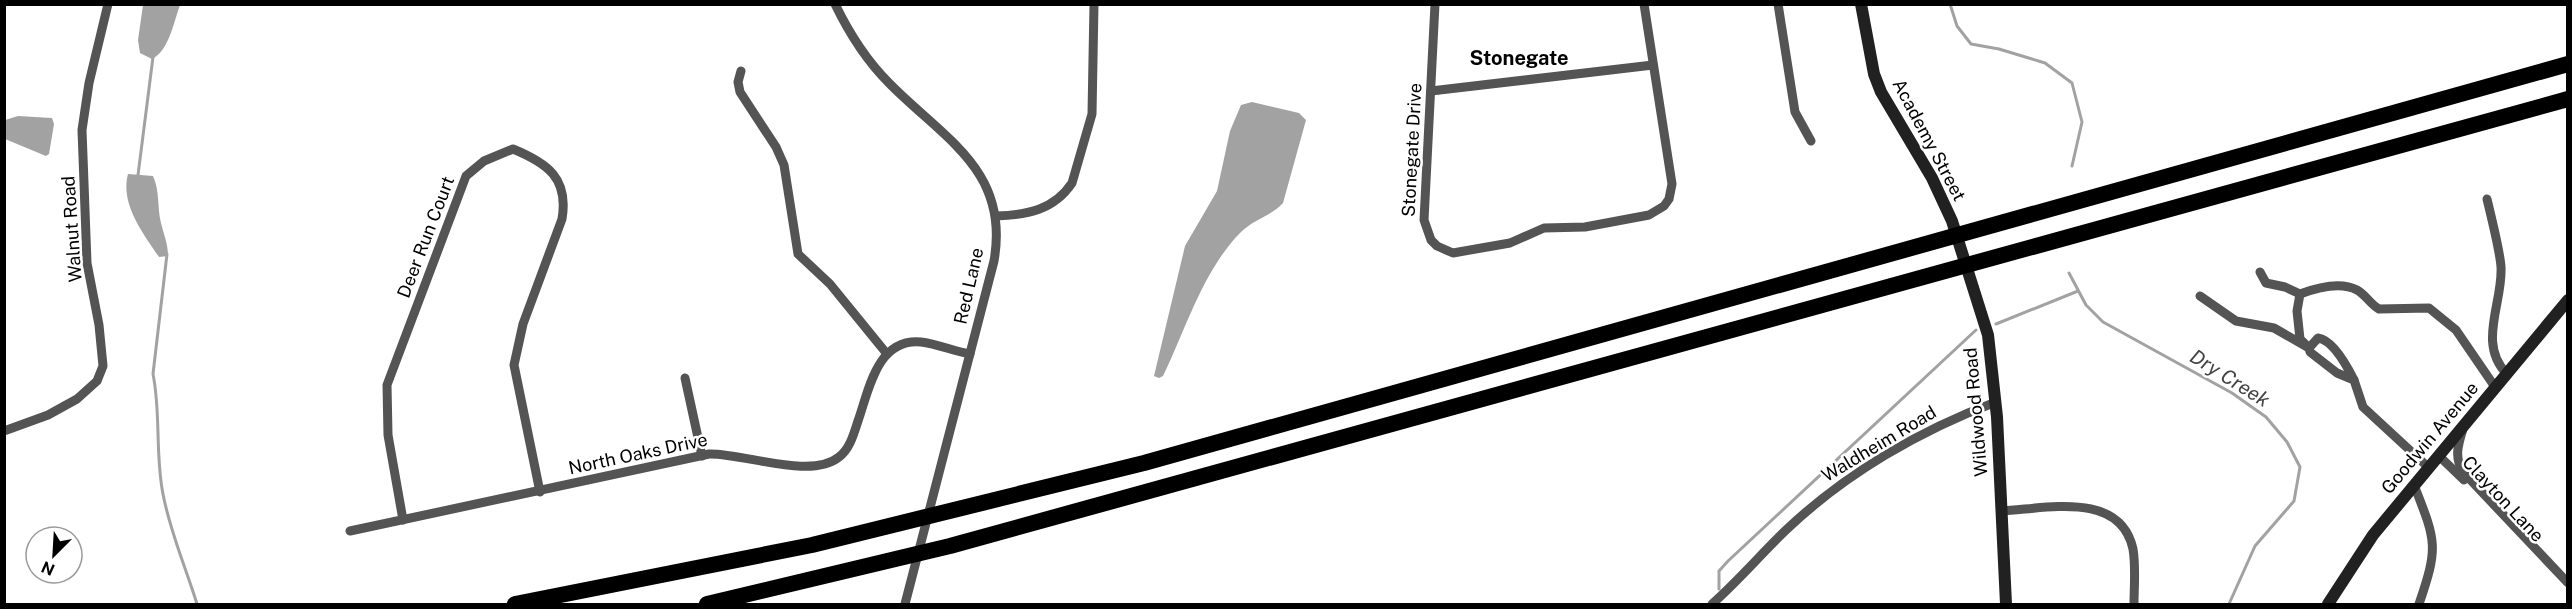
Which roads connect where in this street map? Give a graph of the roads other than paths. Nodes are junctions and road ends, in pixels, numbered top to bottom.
1 (108, 4) edge
2 (835, 4) edge
3 (1094, 4) edge
4 (1435, 4) edge
5 (1644, 4) edge
6 (1778, 4) edge
7 (1861, 4) edge
8 (2568, 64) edge
9 (1653, 65) junction
10 (741, 71) dead end
11 (1431, 91) junction
12 (2568, 99) edge
13 (1811, 141) dead end
14 (2487, 199) dead end
15 (996, 216) junction
16 (1952, 221) joint
17 (2260, 272) dead end
18 (2300, 294) junction
19 (2200, 296) dead end
20 (2568, 300) edge
21 (2309, 348) junction
22 (886, 354) junction
23 (970, 354) junction
24 (2506, 374) junction
25 (685, 378) dead end
26 (2354, 380) junction
27 (2495, 387) junction
28 (1996, 402) junction
29 (2464, 424) junction
30 (4, 431) edge
31 (2438, 455) junction
32 (702, 456) junction
33 (2428, 467) junction
34 (2414, 485) junction
35 (540, 492) junction
36 (2001, 511) junction
37 (403, 520) junction
38 (350, 531) dead end
39 (2568, 584) edge
40 (2568, 592) edge
41 (515, 604) edge
42 (707, 604) edge
43 (905, 604) edge
44 (1712, 604) edge
45 (2006, 604) edge
46 (2134, 604) edge
47 (2328, 604) edge
48 (2419, 604) edge

1 - 30 street, Walnut Road
2 - 15 street, Red Lane
3 - 15 street
4 - 11 street, Stonegate Drive
5 - 9 street, Stonegate Drive
6 - 13 street
7 - 16 street, Academy Street
8 - 41 highway
9 - 11 street
9 - 11 street, Stonegate Drive
10 - 22 street
12 - 42 highway
14 - 24 street
15 - 23 street, Red Lane
16 - 28 street, Wildwood Road
17 - 18 street
18 - 21 street
18 - 27 street
19 - 21 street
20 - 24 street, Goodwin Avenue
21 - 26 street
21 - 26 street
22 - 23 street
22 - 32 street, North Oaks Drive
23 - 43 street, Red Lane
24 - 27 street, Goodwin Avenue
25 - 32 street
26 - 33 street
27 - 29 street, Goodwin Avenue
28 - 36 street, Wildwood Road
28 - 44 street, Waldheim Road
29 - 31 street, Goodwin Avenue
29 - 39 street
31 - 33 street, Goodwin Avenue
31 - 40 street, Clayton Lane
32 - 35 street, North Oaks Drive
33 - 34 street, Goodwin Avenue
34 - 47 street, Goodwin Avenue
34 - 48 street
35 - 37 street, North Oaks Drive
35 - 37 street, Deer Run Court
36 - 45 street, Wildwood Road
36 - 46 street
37 - 38 street, North Oaks Drive

